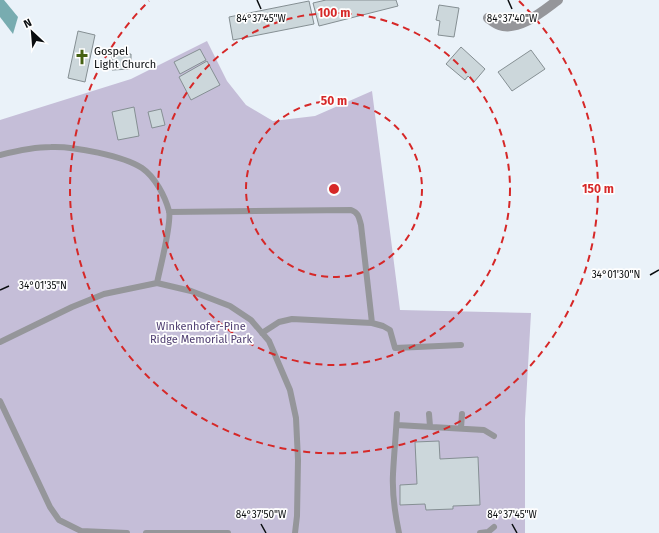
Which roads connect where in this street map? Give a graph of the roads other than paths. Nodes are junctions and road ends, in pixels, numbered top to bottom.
1 (558, 0) edge
2 (488, 18) dead end
3 (0, 155) edge
4 (169, 212) junction
5 (157, 283) junction
6 (372, 324) junction
7 (262, 333) junction
8 (0, 342) edge
9 (461, 345) dead end
10 (0, 401) edge
11 (397, 414) dead end
12 (429, 414) dead end
13 (462, 414) dead end
14 (397, 424) junction
15 (430, 426) junction
16 (461, 428) junction
17 (494, 436) dead end
18 (494, 527) dead end
19 (127, 533) edge
20 (146, 533) edge
21 (228, 533) edge
22 (295, 533) edge
23 (399, 533) edge
24 (480, 533) edge

1 - 2 street
3 - 4 lane
4 - 5 lane
4 - 6 lane
5 - 7 lane
5 - 8 lane
6 - 7 lane
6 - 9 lane
7 - 22 lane
10 - 19 lane
11 - 14 lane
12 - 15 lane
13 - 16 lane
14 - 15 lane
14 - 23 lane
15 - 16 lane
16 - 17 lane
18 - 24 lane
20 - 21 lane

